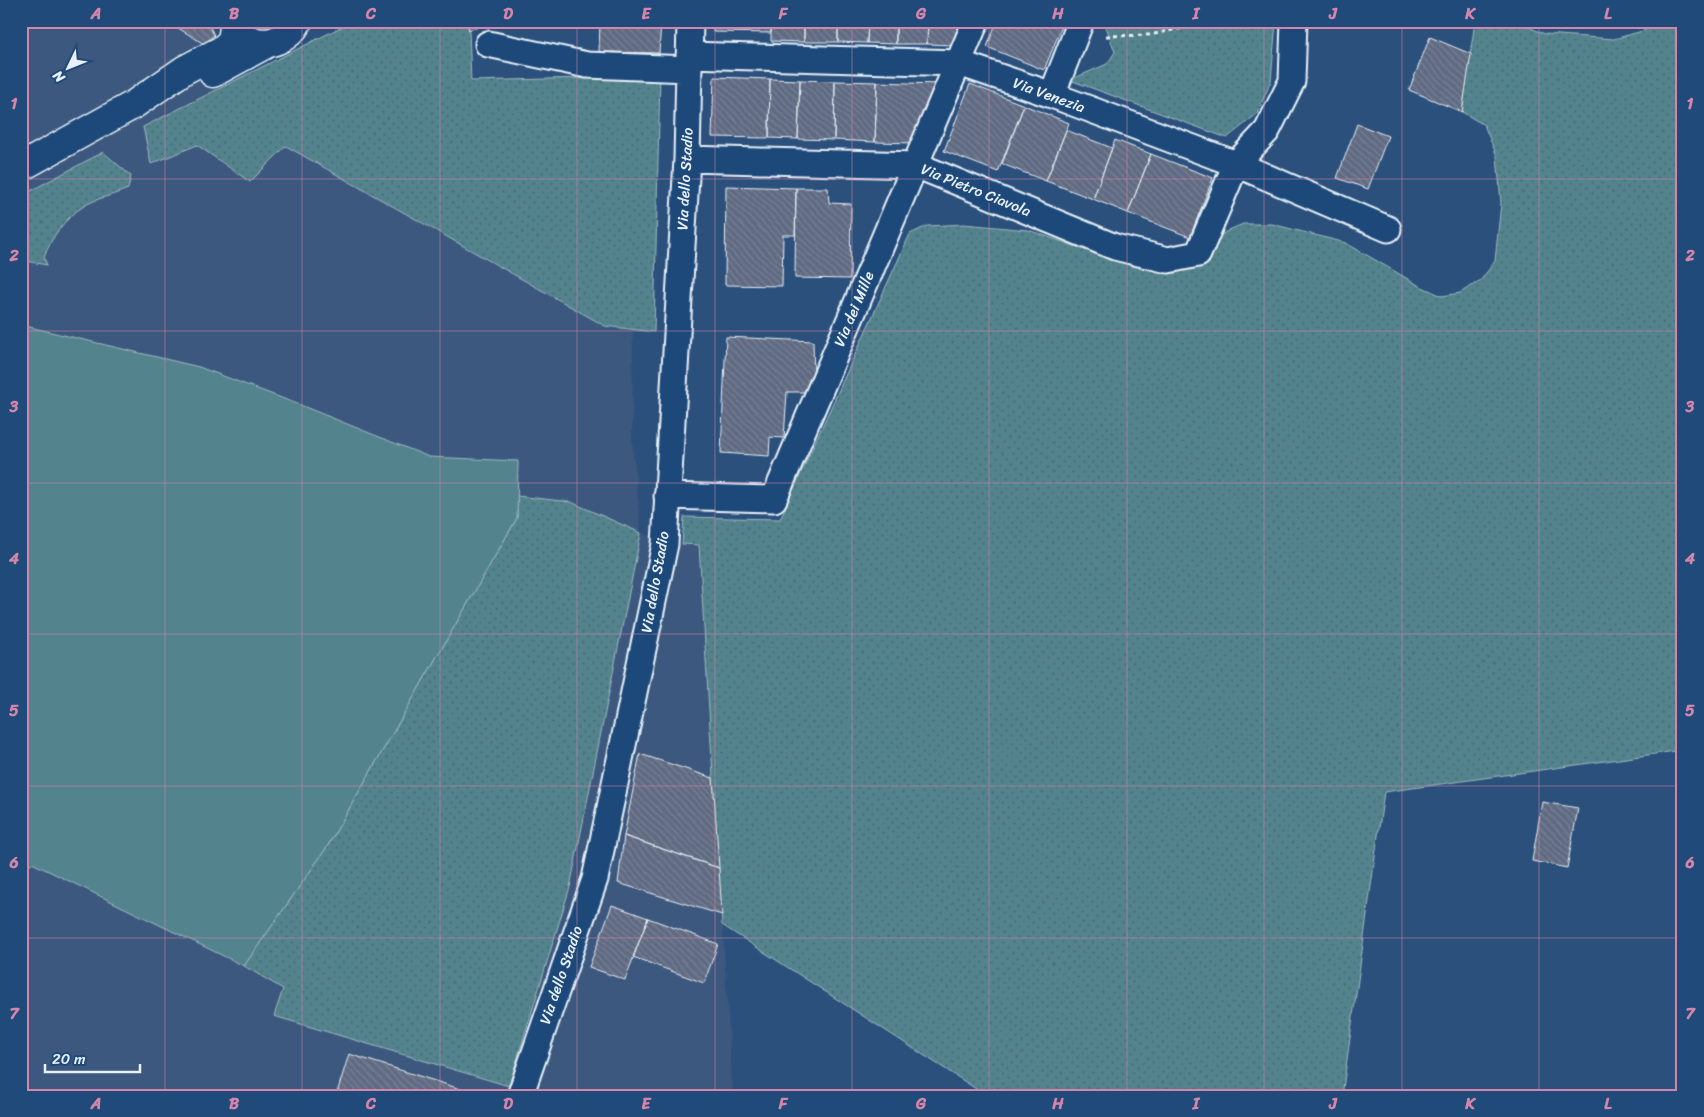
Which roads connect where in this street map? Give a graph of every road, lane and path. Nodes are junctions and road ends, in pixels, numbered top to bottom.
1 (690, 21) edge
2 (976, 21) edge
3 (1214, 21) edge
4 (1294, 21) edge
5 (233, 24) edge
6 (300, 24) edge
7 (1080, 25) edge
8 (268, 42) junction
9 (488, 44) dead end
10 (689, 62) junction
11 (959, 63) junction
12 (1052, 95) junction
13 (133, 105) junction
14 (687, 159) junction
15 (1236, 164) junction
16 (916, 165) junction
17 (21, 167) edge
18 (1388, 229) dead end
19 (667, 496) junction
20 (520, 1096) edge

1 - 10 street, Via dello Stadio
2 - 11 street, Via dei Mille
3 - 7 path
4 - 15 street
5 - 8 street
5 - 13 street
6 - 8 street
7 - 12 street
8 - 13 street
9 - 10 street, Via Venezia
10 - 11 street, Via Venezia
10 - 14 street, Via dello Stadio
11 - 12 street, Via Venezia
11 - 16 street, Via dei Mille
12 - 15 street, Via Venezia
13 - 17 street
14 - 16 street, Via Pietro Ciavola
14 - 19 street, Via dello Stadio
15 - 16 street, Via Pietro Ciavola
15 - 18 street, Via Venezia
16 - 19 street, Via dei Mille
19 - 20 street, Via dello Stadio

